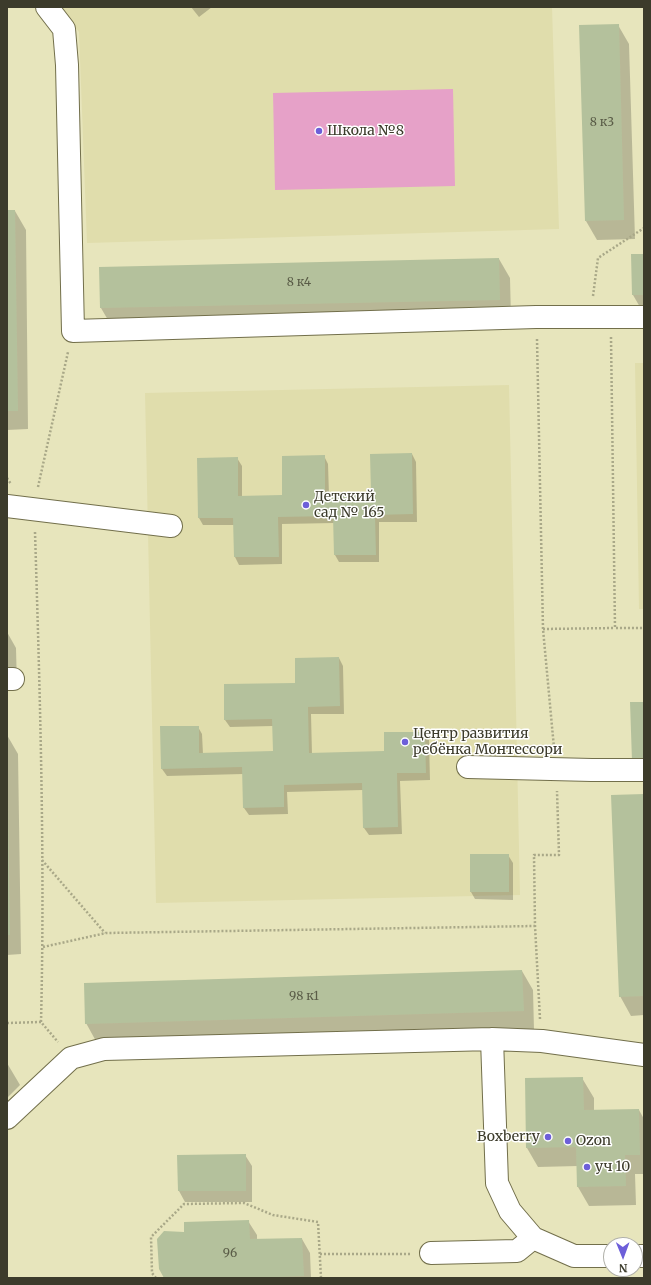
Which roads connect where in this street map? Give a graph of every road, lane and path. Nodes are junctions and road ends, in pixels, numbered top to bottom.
1 (47, 7) edge
2 (644, 228) edge
3 (536, 317) junction
4 (644, 317) edge
5 (601, 318) junction
6 (73, 331) junction
7 (7, 478) edge
8 (11, 483) dead end
9 (7, 506) edge
10 (34, 509) junction
11 (171, 526) dead end
12 (615, 628) junction
13 (644, 628) edge
14 (543, 629) junction
15 (468, 767) dead end
16 (556, 769) junction
17 (644, 770) edge
18 (42, 860) junction
19 (535, 926) junction
20 (106, 933) junction
21 (43, 947) junction
22 (7, 1023) edge
23 (492, 1039) junction
24 (542, 1041) junction
25 (644, 1055) edge
26 (7, 1118) edge
27 (533, 1238) junction
28 (320, 1254) junction
29 (431, 1254) joint
30 (603, 1256) edge
31 (156, 1278) edge
32 (320, 1278) edge

1 - 6 lane
2 - 5 path
3 - 5 lane
3 - 6 lane
3 - 14 path
4 - 5 lane
5 - 12 path
6 - 10 path
7 - 8 path
9 - 10 lane
10 - 11 lane
10 - 18 path
12 - 13 path
12 - 14 path
14 - 16 path
15 - 16 lane
16 - 17 lane
16 - 19 path
18 - 20 path
18 - 21 path
19 - 20 path
19 - 24 path
20 - 21 path
21 - 22 path
23 - 24 lane
23 - 26 lane
23 - 27 lane
24 - 25 lane
27 - 29 lane
27 - 30 lane
28 - 29 path
28 - 31 path
28 - 32 path

